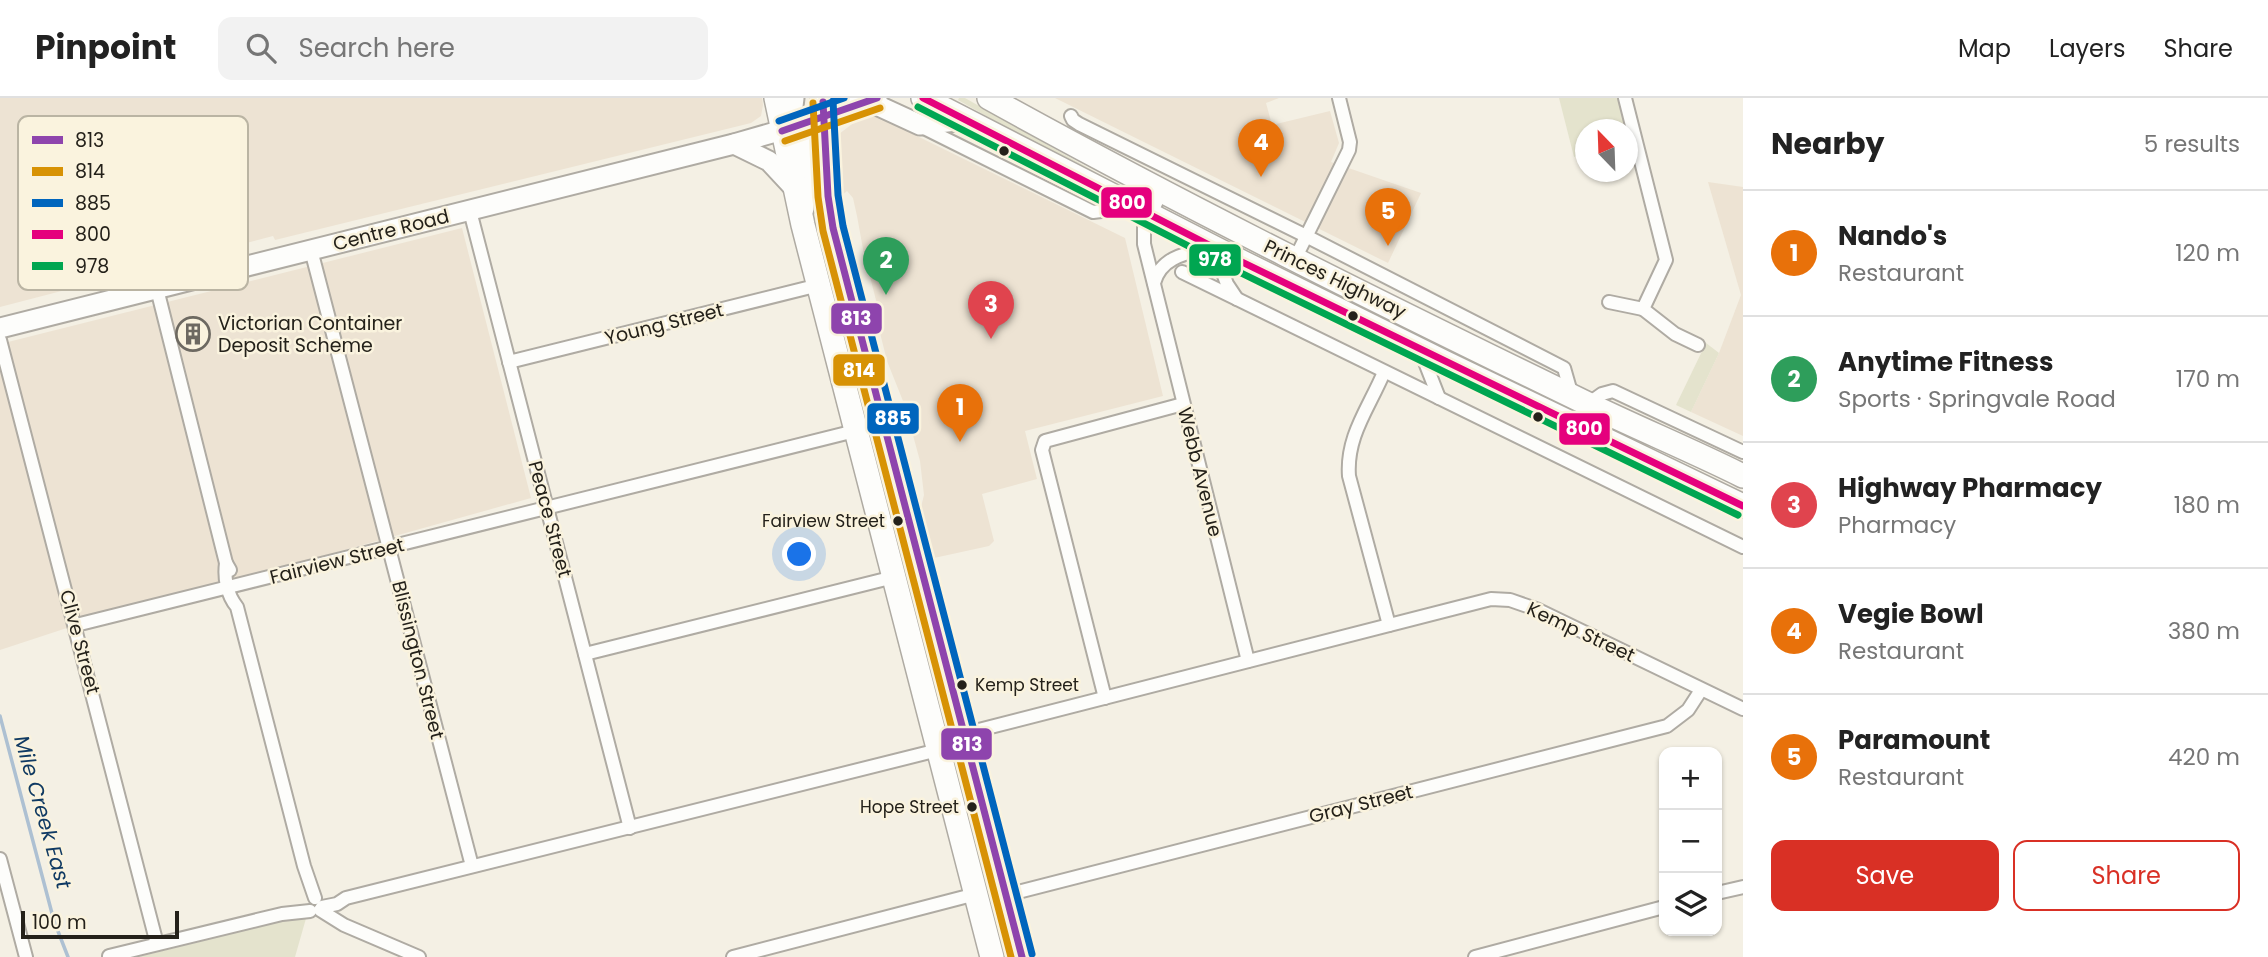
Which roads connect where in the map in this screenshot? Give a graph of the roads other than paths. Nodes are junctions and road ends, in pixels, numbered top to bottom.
1 (776, 98) edge
2 (794, 98) edge
3 (924, 98) edge
4 (989, 98) edge
5 (1339, 98) edge
6 (1625, 98) edge
7 (873, 99) edge
8 (1012, 105) edge
9 (822, 108) edge
10 (1071, 116) dead end
11 (965, 120) junction
12 (918, 125) junction
13 (782, 131) junction
14 (734, 144) junction
15 (796, 190) junction
16 (1162, 191) junction
17 (1120, 200) junction
18 (470, 211) junction
19 (1150, 216) junction
20 (803, 225) junction
21 (1306, 236) junction
22 (1213, 247) junction
23 (311, 250) junction
24 (1295, 259) junction
25 (248, 266) edge
26 (1182, 272) dead end
27 (1154, 284) junction
28 (820, 285) junction
29 (153, 290) edge
30 (157, 290) edge
31 (1237, 299) junction
32 (1609, 302) dead end
33 (1643, 309) junction
34 (0, 328) edge
35 (0, 340) edge
36 (1698, 345) dead end
37 (1419, 349) junction
38 (509, 362) junction
39 (1384, 372) junction
40 (1439, 398) junction
41 (1580, 400) junction
42 (1183, 404) junction
43 (883, 424) junction
44 (856, 431) junction
45 (1707, 446) junction
46 (1743, 452) edge
47 (1743, 476) edge
48 (1743, 506) edge
49 (547, 508) junction
50 (389, 547) junction
51 (1743, 547) edge
52 (894, 577) junction
53 (232, 587) junction
54 (76, 625) junction
55 (1389, 625) junction
56 (585, 654) junction
57 (1248, 660) junction
58 (1701, 690) junction
59 (1105, 698) junction
60 (1743, 709) edge
61 (963, 734) junction
62 (938, 750) junction
63 (630, 828) junction
64 (0, 859) edge
65 (472, 866) junction
66 (1743, 887) edge
67 (1722, 892) edge
68 (976, 894) junction
69 (1006, 895) junction
70 (315, 905) junction
71 (1659, 909) edge
72 (157, 944) junction
73 (1528, 951) edge
74 (109, 956) edge
75 (26, 957) edge
76 (419, 957) edge
77 (733, 957) edge
78 (992, 957) edge
79 (1022, 957) edge
80 (1475, 957) edge

1 - 13 highway
2 - 13 main road
3 - 11 highway, Princes Highway
4 - 8 highway, Princes Highway
5 - 21 street
6 - 33 street
7 - 9 main road, Centre Road
7 - 12 main road
8 - 16 highway, Princes Highway
9 - 13 main road, Centre Road
9 - 20 main road
9 - 43 highway
10 - 21 street, Princes Highway
11 - 12 main road
11 - 17 highway, Princes Highway
12 - 17 street
13 - 14 main road, Centre Road
13 - 15 highway
14 - 15 main road
14 - 18 main road, Centre Road
15 - 20 highway
16 - 19 street, Webb Avenue
16 - 24 highway, Princes Highway
17 - 19 highway, Princes Highway
18 - 23 main road, Centre Road
18 - 38 street, Peace Street
19 - 22 highway, Princes Highway
19 - 27 street, Webb Avenue
20 - 28 highway
21 - 24 street
21 - 41 street, Princes Highway
22 - 27 street
22 - 31 street
22 - 37 highway, Princes Highway
23 - 25 main road, Centre Road
23 - 50 street, Blissington Street
24 - 41 highway, Princes Highway
26 - 31 street
27 - 42 street, Webb Avenue
28 - 38 street, Young Street
28 - 44 highway
29 - 34 main road, Centre Road
30 - 53 street
31 - 39 street
32 - 33 street
33 - 36 street
35 - 54 street, Clive Street
37 - 40 street
37 - 48 highway, Princes Highway
38 - 49 street, Peace Street
39 - 40 street
39 - 55 street
40 - 51 street
41 - 45 highway, Princes Highway
42 - 57 street, Webb Avenue
42 - 59 street
43 - 44 street, Fairview Street
43 - 61 highway
44 - 49 street, Fairview Street
44 - 52 highway
45 - 46 street, Princes Highway
45 - 47 highway, Princes Highway
49 - 50 street, Fairview Street
49 - 56 street, Peace Street
50 - 53 street, Fairview Street
50 - 65 street, Blissington Street
52 - 56 street
52 - 62 highway
53 - 54 street, Fairview Street
53 - 70 street
54 - 72 street, Clive Street
55 - 57 street, Kemp Street
55 - 58 street, Kemp Street
56 - 63 street, Peace Street
57 - 59 street, Kemp Street
58 - 60 street, Kemp Street
58 - 69 street, Gray Street
59 - 61 street, Kemp Street
61 - 69 highway
62 - 63 street
62 - 68 highway
63 - 65 street
64 - 75 street
65 - 70 street
66 - 67 street
68 - 69 highway
68 - 77 street
68 - 78 highway
69 - 79 highway
70 - 72 street
70 - 76 street
71 - 73 street
72 - 74 street
73 - 80 street

